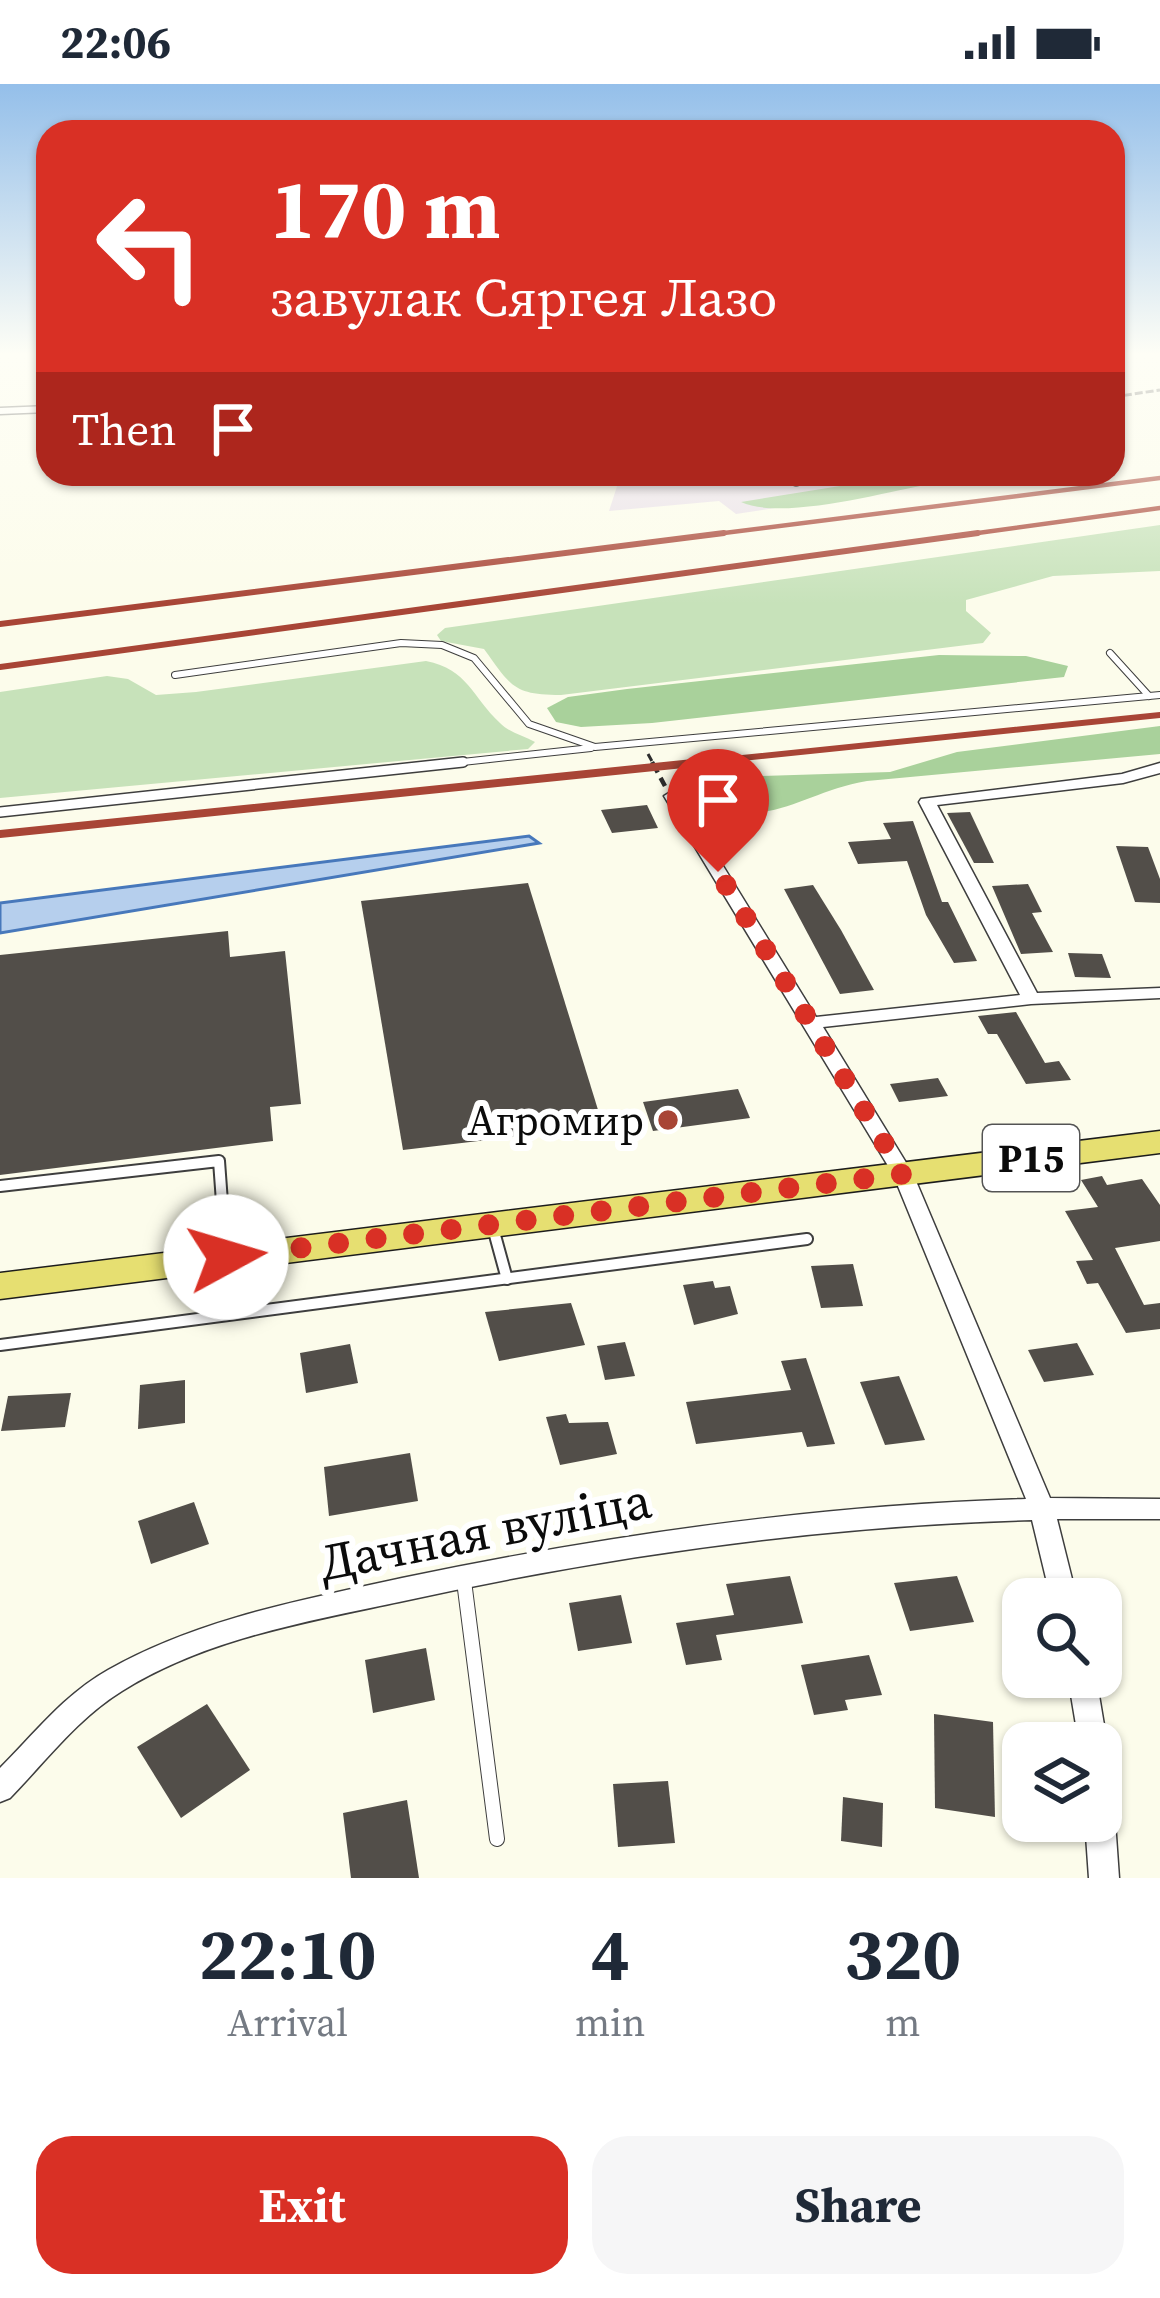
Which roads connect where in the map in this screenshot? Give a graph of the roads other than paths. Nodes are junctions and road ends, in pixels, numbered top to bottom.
1 (1110, 653) dead end
2 (175, 675) dead end
3 (1155, 695) edge
4 (595, 747) junction
5 (1160, 769) edge
6 (671, 796) road end
7 (0, 812) edge
8 (1160, 993) edge
9 (1031, 999) junction
10 (810, 1023) junction
11 (1160, 1142) edge
12 (903, 1174) junction
13 (0, 1186) edge
14 (492, 1223) junction
15 (807, 1239) dead end
16 (226, 1257) junction
17 (507, 1279) junction
18 (0, 1286) edge
19 (0, 1345) edge
20 (1041, 1506) junction
21 (1160, 1509) edge
22 (463, 1575) junction
23 (1059, 1578) edge
24 (0, 1788) edge
25 (497, 1839) dead end
26 (1101, 1842) edge
27 (1104, 1878) edge

1 - 3 lane
2 - 4 lane
3 - 4 lane
4 - 7 lane
5 - 9 street
6 - 10 street
8 - 9 street
9 - 10 street
10 - 12 street
11 - 12 main road, Р15
12 - 14 main road, Р15
12 - 20 street
13 - 16 lane
14 - 16 main road, Р15
14 - 17 lane
15 - 17 lane
16 - 18 main road, Р15
17 - 19 lane
20 - 21 street, Дачная вуліца
20 - 22 street, Дачная вуліца
20 - 23 street
22 - 24 street, Дачная вуліца
22 - 25 lane
26 - 27 street

